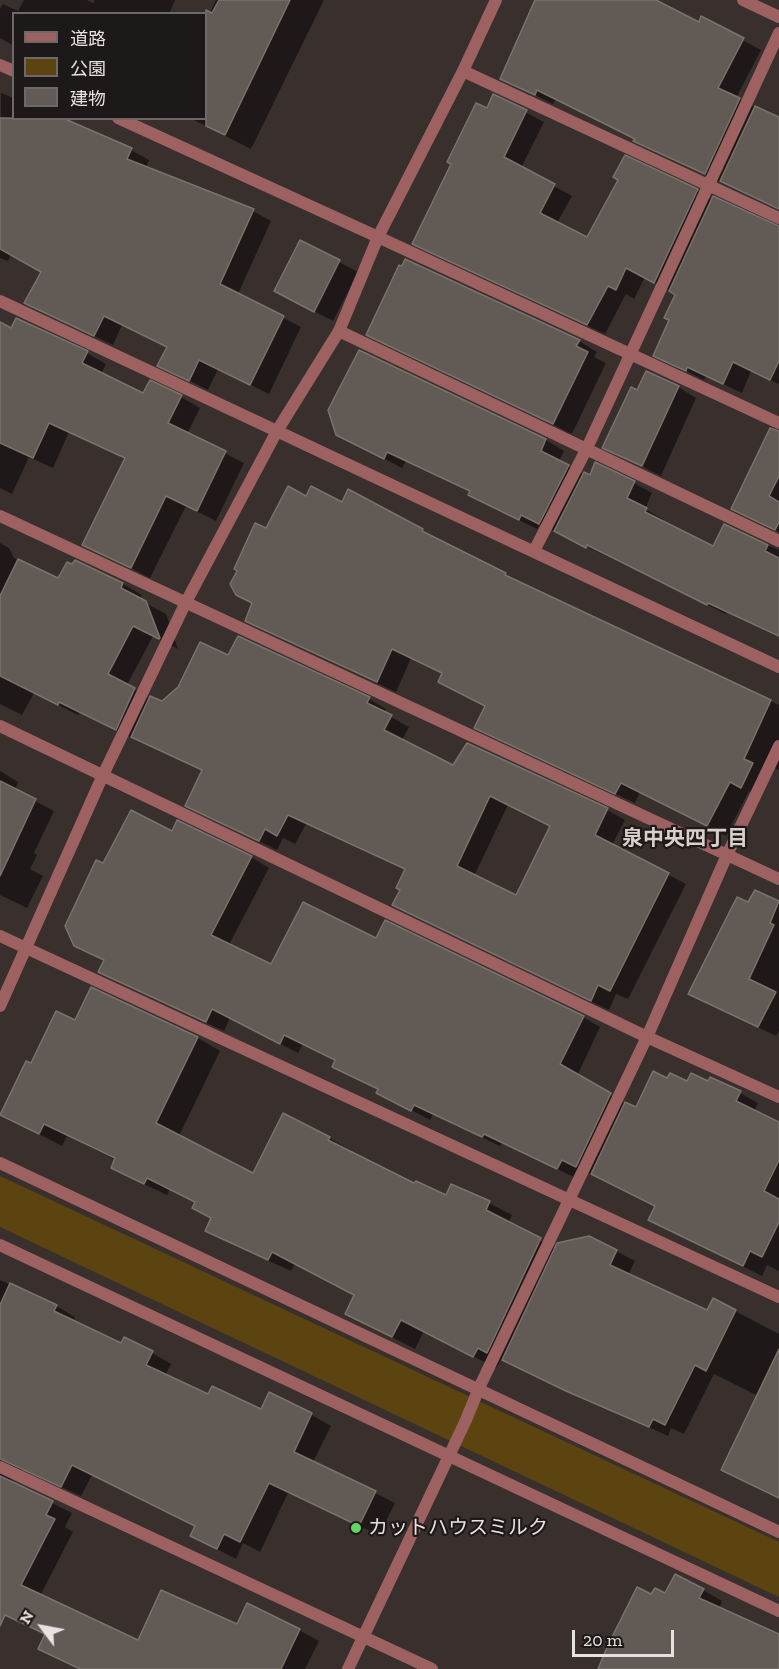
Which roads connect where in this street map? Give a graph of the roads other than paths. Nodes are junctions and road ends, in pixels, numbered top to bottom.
1 (496, 0) edge
2 (743, 0) edge
3 (779, 17) edge
4 (779, 33) edge
5 (463, 71) junction
6 (122, 120) edge
7 (708, 185) junction
8 (779, 218) edge
9 (378, 237) junction
10 (0, 302) edge
11 (339, 331) junction
12 (630, 355) junction
13 (779, 423) edge
14 (278, 431) junction
15 (587, 448) junction
16 (0, 516) edge
17 (779, 541) edge
18 (534, 551) junction
19 (186, 602) junction
20 (779, 667) edge
21 (0, 726) edge
22 (779, 746) edge
23 (103, 775) junction
24 (727, 855) junction
25 (779, 879) edge
26 (0, 936) edge
27 (27, 948) junction
28 (0, 1006) edge
29 (647, 1037) junction
30 (779, 1097) edge
31 (0, 1163) edge
32 (570, 1199) junction
33 (0, 1245) edge
34 (779, 1297) edge
35 (479, 1388) junction
36 (449, 1454) junction
37 (0, 1467) edge
38 (779, 1532) edge
39 (779, 1611) edge
40 (364, 1637) junction
41 (348, 1669) edge
42 (432, 1669) edge

1 - 5 street
2 - 3 street
4 - 7 street
5 - 7 street
5 - 9 street
6 - 9 street
7 - 8 street
7 - 12 street
9 - 11 street
9 - 12 street
10 - 14 street
11 - 14 street
11 - 15 street
12 - 13 street
12 - 15 street
14 - 18 street
14 - 19 street
15 - 17 street
15 - 18 street
16 - 19 street
18 - 20 street
19 - 23 street
19 - 24 street
21 - 23 street
22 - 24 street
23 - 27 street
23 - 29 street
24 - 25 street
24 - 29 street
26 - 27 street
27 - 28 street
27 - 32 street
29 - 30 street
29 - 32 street
31 - 35 street
32 - 34 street
32 - 35 street
33 - 36 street
35 - 36 street
35 - 38 street
36 - 39 street
36 - 40 street
37 - 40 street
40 - 41 street
40 - 42 street

